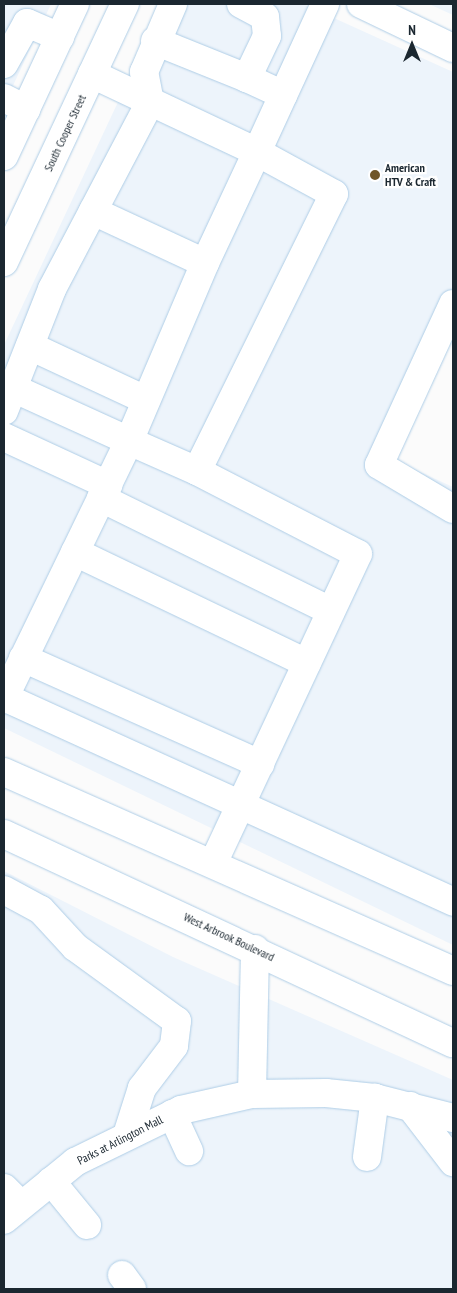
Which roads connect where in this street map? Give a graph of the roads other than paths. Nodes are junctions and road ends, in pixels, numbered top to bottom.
1 (75, 4) edge
2 (125, 4) edge
3 (173, 4) edge
4 (241, 4) edge
5 (325, 4) edge
6 (365, 5) edge
7 (60, 37) junction
8 (155, 41) junction
9 (453, 48) edge
10 (4, 64) edge
11 (92, 74) junction
12 (247, 78) junction
13 (283, 95) junction
14 (150, 102) junction
15 (15, 104) edge
16 (257, 152) junction
17 (4, 156) edge
18 (93, 211) junction
19 (4, 262) edge
20 (205, 263) junction
21 (453, 304) edge
22 (30, 346) junction
23 (7, 394) edge
24 (146, 400) junction
25 (4, 437) edge
26 (129, 441) junction
27 (197, 471) junction
28 (105, 491) junction
29 (453, 509) edge
30 (75, 552) junction
31 (332, 611) junction
32 (23, 658) junction
33 (307, 663) junction
34 (4, 698) edge
35 (260, 764) junction
36 (4, 772) edge
37 (240, 806) junction
38 (4, 834) edge
39 (213, 864) junction
40 (4, 890) edge
41 (453, 902) edge
42 (255, 949) junction
43 (453, 971) edge
44 (453, 1043) edge
45 (252, 1094) junction
46 (375, 1098) junction
47 (410, 1106) junction
48 (172, 1114) junction
49 (453, 1118) edge
50 (127, 1135) junction
51 (189, 1151) dead end
52 (367, 1157) dead end
53 (453, 1162) edge
54 (51, 1181) junction
55 (10, 1205) edge
56 (87, 1225) dead end

1 - 7 street
2 - 11 street, South Cooper Street
3 - 8 street
4 - 12 street
5 - 13 street
6 - 9 street
7 - 10 street
7 - 15 street
8 - 12 street
8 - 14 street
11 - 14 street
11 - 19 street, South Cooper Street
12 - 13 street
13 - 16 street
14 - 16 street
14 - 18 street
15 - 17 street
16 - 20 street
16 - 27 street
18 - 20 street
18 - 22 street
20 - 24 street
21 - 29 street
22 - 23 street
22 - 24 street
23 - 26 street
24 - 26 street
25 - 28 street
26 - 27 street
26 - 28 street
27 - 31 street
28 - 30 street
28 - 31 street
30 - 32 street
30 - 33 street
31 - 33 street
32 - 34 street
32 - 35 street
33 - 35 street
34 - 37 street
35 - 37 street
36 - 39 street
37 - 39 street
37 - 41 street
38 - 42 street, West Arbrook Boulevard
39 - 43 street
40 - 50 street
42 - 44 street, West Arbrook Boulevard
42 - 45 street
45 - 46 street, Parks at Arlington Mall
45 - 48 street, Parks at Arlington Mall
46 - 47 street, Parks at Arlington Mall
46 - 52 street
47 - 49 street, Parks at Arlington Mall
47 - 53 street
48 - 50 street, Parks at Arlington Mall
48 - 51 street
50 - 54 street, Parks at Arlington Mall
54 - 55 street, Parks at Arlington Mall
54 - 56 street

